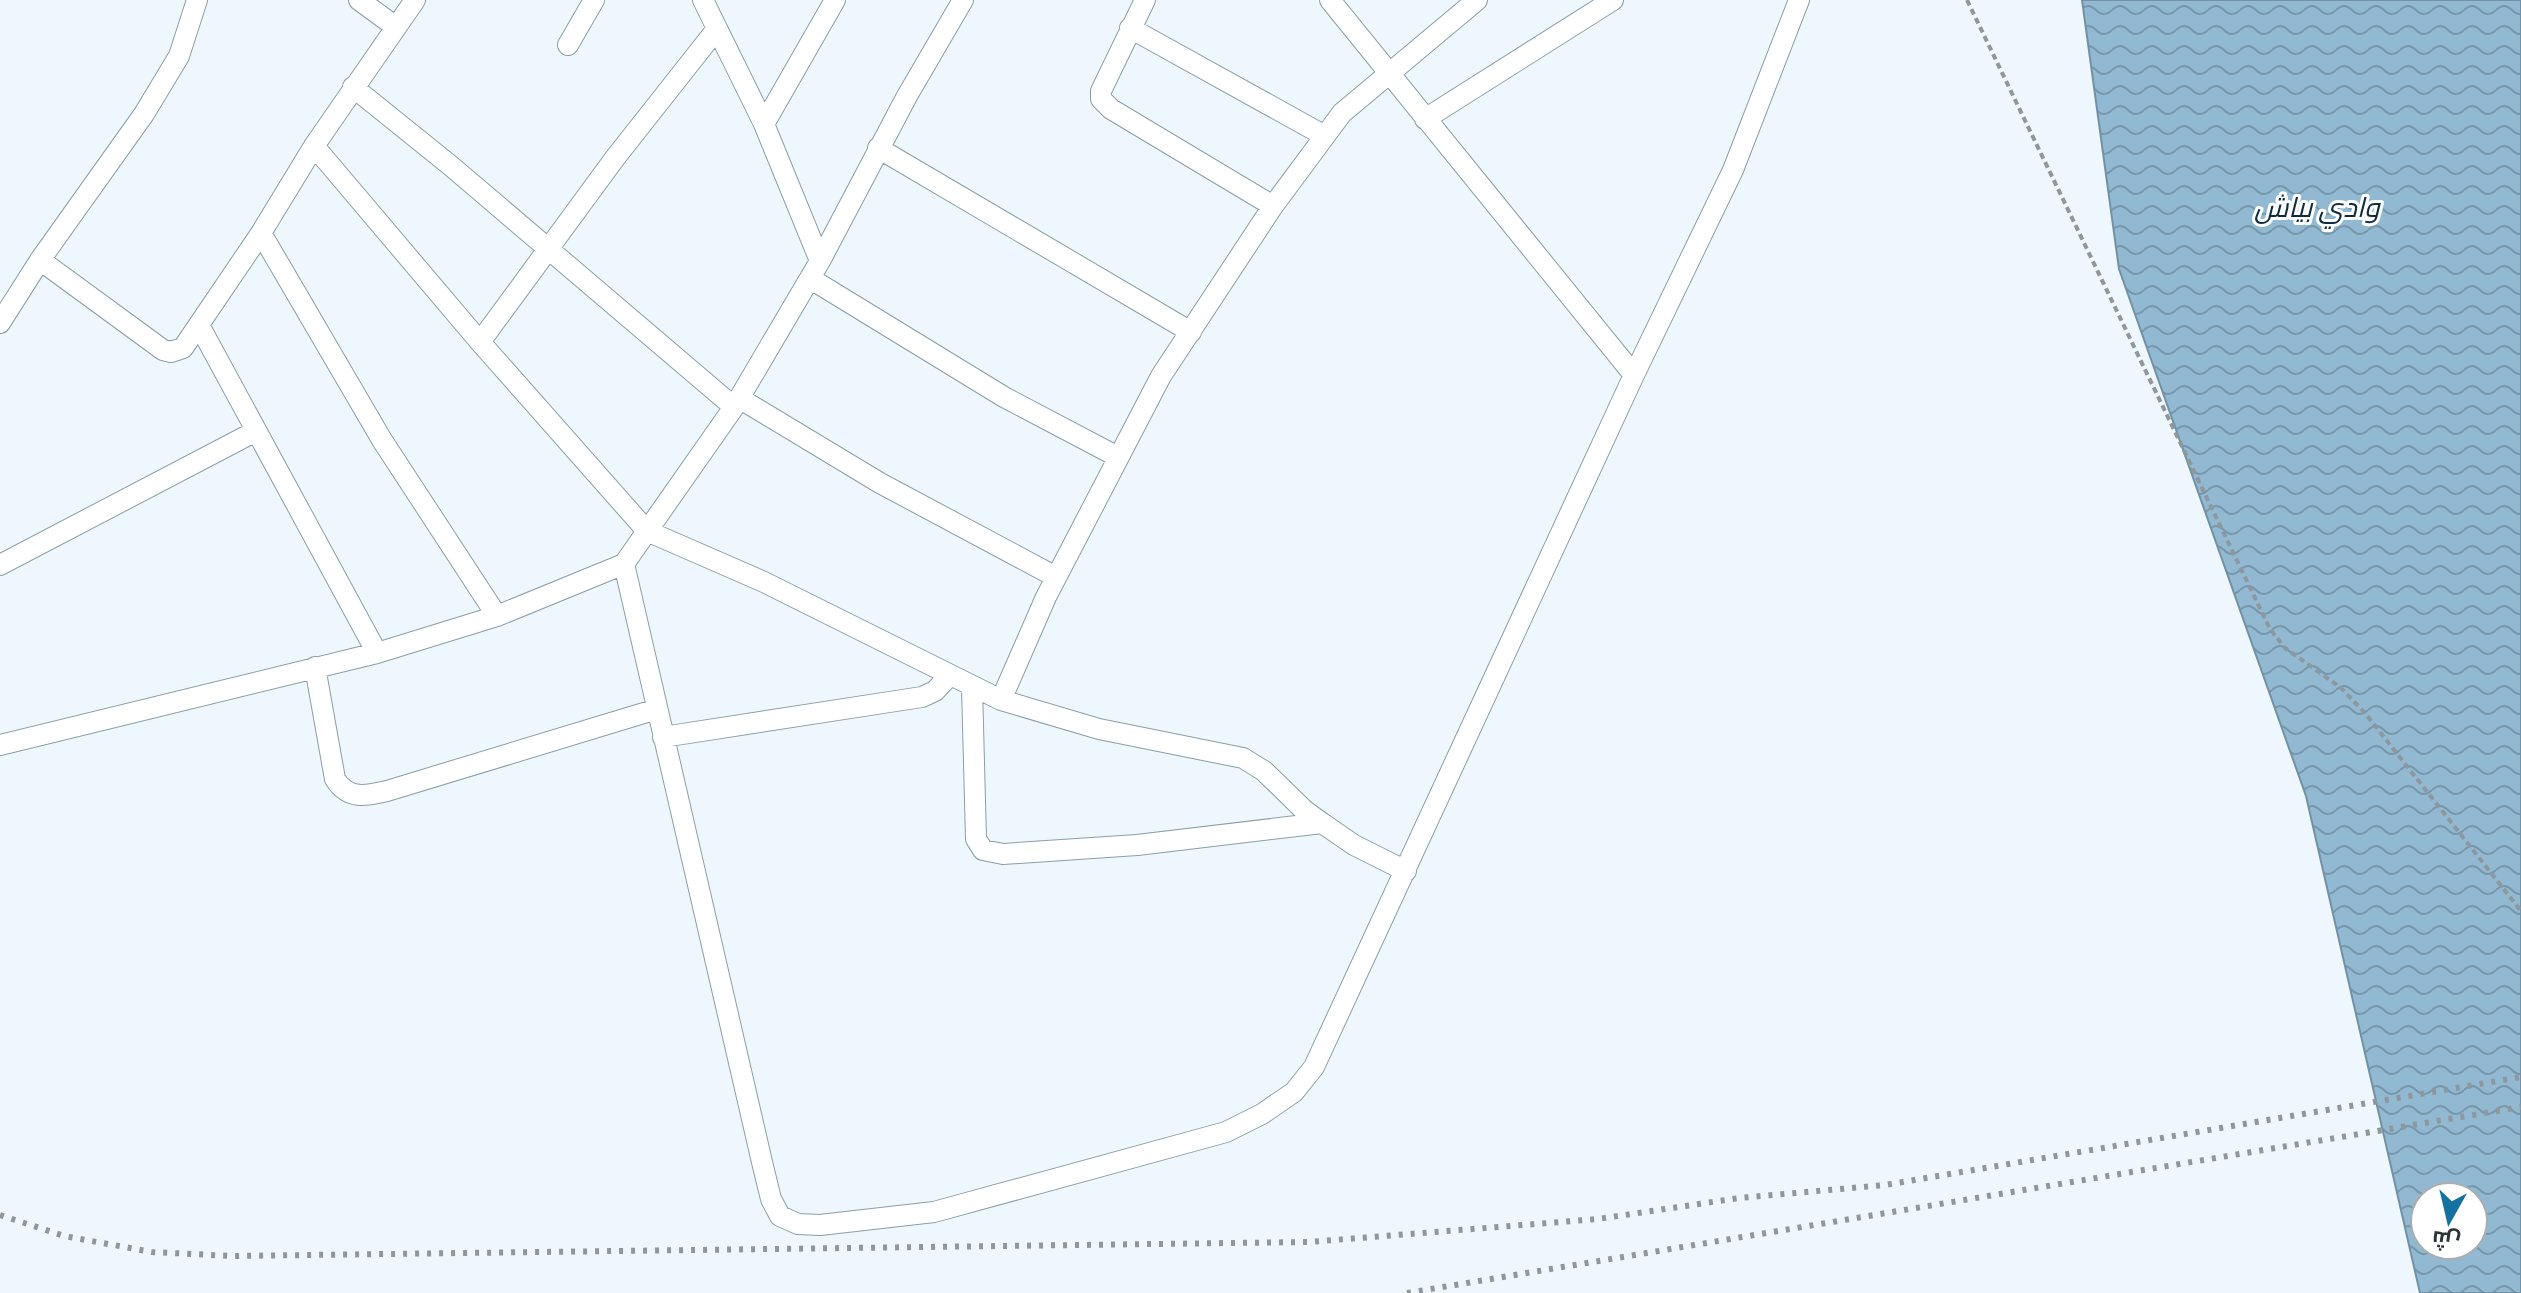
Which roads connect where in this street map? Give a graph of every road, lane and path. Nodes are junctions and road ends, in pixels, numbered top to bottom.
1 (197, 0) edge
2 (359, 0) edge
3 (415, 0) edge
4 (594, 0) edge
5 (703, 0) edge
6 (835, 0) edge
7 (963, 0) edge
8 (1145, 0) edge
9 (1330, 0) edge
10 (1477, 0) edge
11 (1613, 0) edge
12 (1799, 0) edge
13 (1967, 0) edge
14 (396, 27) junction
15 (1130, 28) junction
16 (716, 30) junction
17 (568, 45) dead end
18 (1390, 74) junction
19 (353, 87) junction
20 (1425, 119) junction
21 (764, 124) junction
22 (1325, 136) junction
23 (314, 146) junction
24 (878, 148) junction
25 (1273, 206) junction
26 (261, 233) junction
27 (547, 248) junction
28 (40, 260) junction
29 (815, 270) junction
30 (0, 323) edge
31 (199, 325) junction
32 (1191, 332) junction
33 (480, 342) junction
34 (1634, 375) junction
35 (737, 403) junction
36 (256, 431) junction
37 (1118, 457) junction
38 (647, 531) junction
39 (624, 564) junction
40 (0, 565) edge
41 (1056, 577) junction
42 (497, 616) junction
43 (377, 653) junction
44 (315, 667) junction
45 (949, 676) junction
46 (972, 687) junction
47 (1001, 700) junction
48 (657, 709) junction
49 (663, 737) junction
50 (0, 745) edge
51 (1322, 823) junction
52 (1406, 871) junction
53 (2521, 911) edge

1 - 28 street
2 - 14 street
3 - 14 street
4 - 17 street
5 - 16 street
6 - 21 street
7 - 24 street
8 - 15 street
9 - 18 street
10 - 18 street
11 - 20 street
12 - 34 street
13 - 53 path
14 - 19 street
15 - 22 street
15 - 25 street
16 - 21 street
16 - 27 street
18 - 20 street
18 - 22 street
19 - 23 street
19 - 27 street
20 - 34 street
21 - 29 street
22 - 25 street
23 - 26 street
23 - 33 street
24 - 29 street
24 - 32 street
25 - 32 street
26 - 31 street
26 - 42 street
27 - 33 street
27 - 35 street
28 - 30 street
28 - 31 street
29 - 35 street
29 - 37 street
31 - 36 street
32 - 37 street
33 - 38 street
34 - 52 street
35 - 38 street
35 - 41 street
36 - 40 street
36 - 43 street
37 - 41 street
38 - 39 street
38 - 45 street
39 - 42 street
39 - 48 street
41 - 47 street
42 - 43 street
43 - 44 street
44 - 48 street
44 - 50 street
45 - 46 street
45 - 49 street
46 - 47 street
46 - 51 street
47 - 51 street
48 - 49 street
49 - 52 street
51 - 52 street

